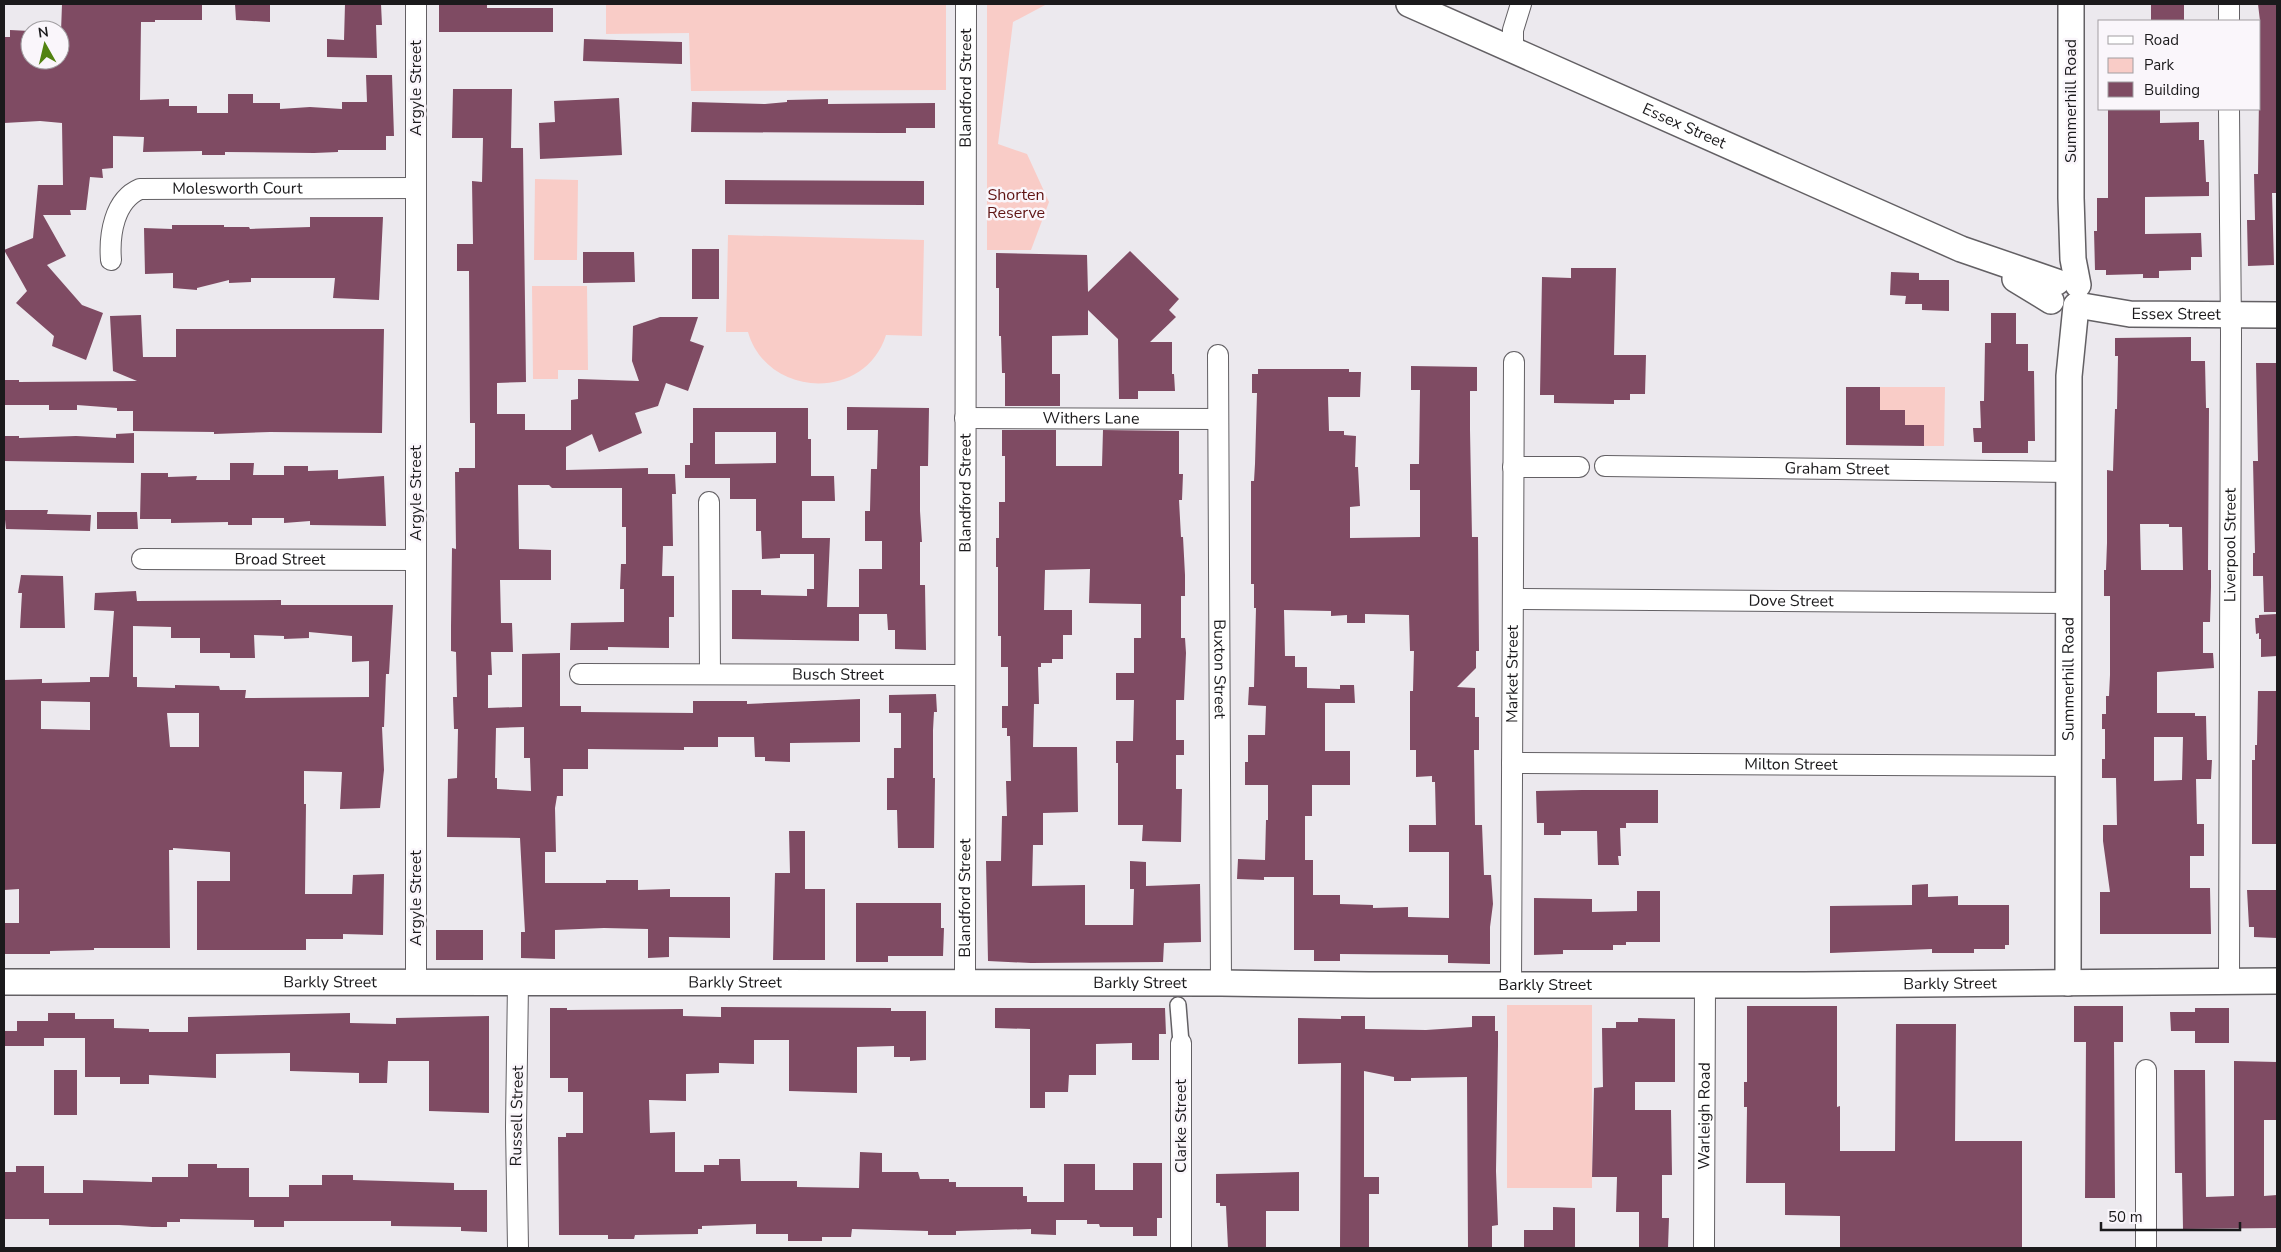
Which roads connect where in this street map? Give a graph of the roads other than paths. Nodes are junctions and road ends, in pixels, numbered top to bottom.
1 (416, 4) edge
2 (966, 4) edge
3 (1409, 4) edge
4 (1521, 4) edge
5 (2071, 4) edge
6 (2229, 4) edge
7 (2229, 20) edge
8 (1513, 51) junction
9 (2229, 110) edge
10 (416, 188) junction
11 (110, 260) dead end
12 (2066, 294) junction
13 (2277, 298) edge
14 (2230, 307) junction
15 (2277, 315) edge
16 (1218, 355) dead end
17 (1514, 362) dead end
18 (965, 418) junction
19 (1218, 419) junction
20 (1605, 466) dead end
21 (1513, 467) junction
22 (1579, 467) dead end
23 (2069, 472) junction
24 (709, 502) dead end
25 (142, 559) dead end
26 (416, 560) junction
27 (1513, 599) junction
28 (2069, 603) junction
29 (710, 673) junction
30 (580, 674) dead end
31 (965, 675) junction
32 (1512, 763) junction
33 (2069, 766) junction
34 (2229, 981) junction
35 (2277, 981) edge
36 (4, 982) edge
37 (416, 983) junction
38 (518, 983) junction
39 (965, 983) junction
40 (1221, 983) junction
41 (2068, 983) junction
42 (1705, 984) junction
43 (1511, 985) junction
44 (1178, 1005) dead end
45 (1181, 1043) joint
46 (2146, 1070) dead end
47 (518, 1248) edge
48 (1181, 1248) edge
49 (1704, 1248) edge
50 (2146, 1248) edge

1 - 10 street, Argyle Street
2 - 18 street, Blandford Street
3 - 8 street, Essex Street
4 - 8 street
5 - 12 street, Summerhill Road
6 - 7 street
8 - 12 street, Essex Street
9 - 14 street, Liverpool Street
10 - 11 street, Molesworth Court
10 - 26 street, Argyle Street
12 - 14 street, Essex Street
12 - 23 street, Summerhill Road
13 - 14 street, Essex Street
14 - 15 street, Essex Street
14 - 34 street, Liverpool Street
16 - 19 street, Buxton Street
17 - 21 street, Market Street
18 - 19 street, Withers Lane
18 - 31 street, Blandford Street
19 - 40 street, Buxton Street
20 - 23 street, Graham Street
21 - 22 street
21 - 27 street, Market Street
23 - 28 street, Summerhill Road
24 - 29 street
25 - 26 street, Broad Street
26 - 37 street, Argyle Street
27 - 28 street, Dove Street
27 - 32 street, Market Street
28 - 33 street, Summerhill Road
29 - 30 street, Busch Street
29 - 31 street, Busch Street
31 - 39 street, Blandford Street
32 - 33 street, Milton Street
32 - 43 street, Market Street
33 - 41 street, Summerhill Road
34 - 35 street, Barkly Street
34 - 41 street, Barkly Street
36 - 37 street, Barkly Street
37 - 38 street, Barkly Street
38 - 39 street, Barkly Street
38 - 47 street, Russell Street
39 - 40 street, Barkly Street
40 - 43 street, Barkly Street
41 - 42 street, Barkly Street
42 - 43 street, Barkly Street
42 - 49 street, Warleigh Road
44 - 45 street, Clarke Street
45 - 48 street, Clarke Street
46 - 50 street

